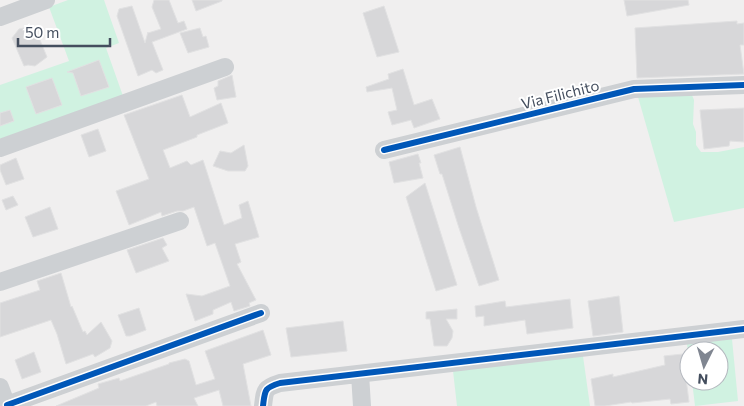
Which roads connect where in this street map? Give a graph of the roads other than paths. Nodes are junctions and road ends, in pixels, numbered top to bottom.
1 (46, 0) edge
2 (0, 17) edge
3 (225, 67) dead end
4 (744, 85) edge
5 (0, 148) edge
6 (384, 150) dead end
7 (180, 221) dead end
8 (0, 282) edge
9 (261, 313) dead end
10 (744, 329) edge
11 (360, 374) junction
12 (0, 387) edge
13 (7, 406) edge
14 (263, 406) edge
15 (362, 406) edge

1 - 2 street
3 - 5 street
4 - 6 street, Via Filichito
7 - 8 street
9 - 13 street
10 - 11 street
11 - 14 street
11 - 15 street
12 - 13 street

